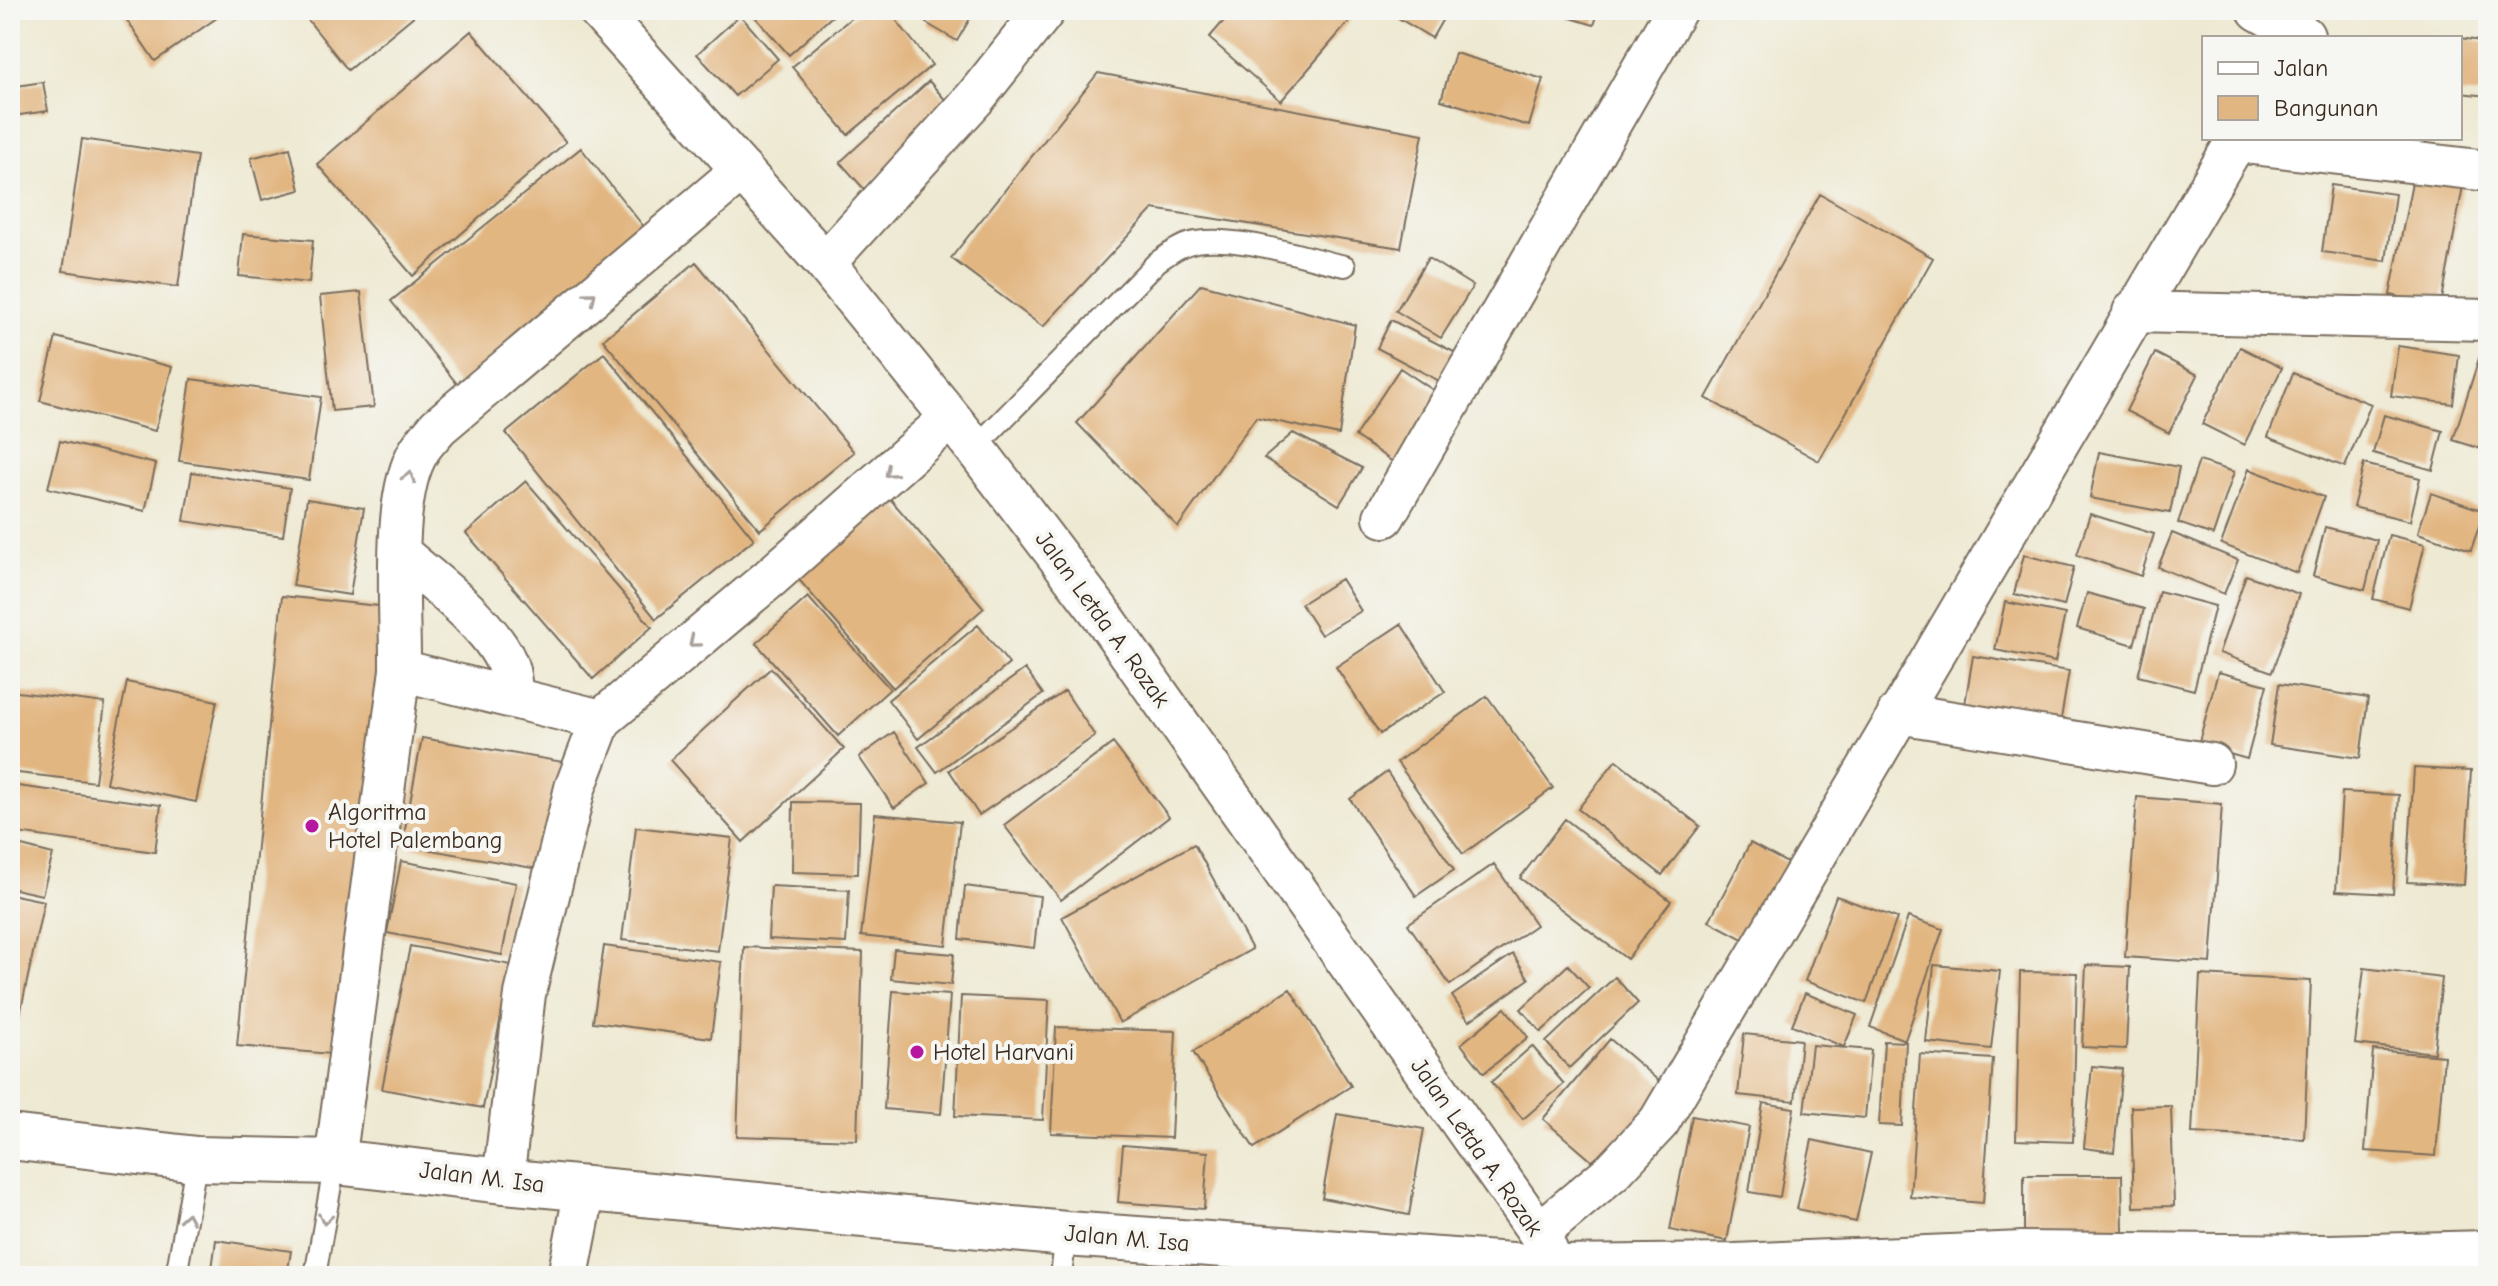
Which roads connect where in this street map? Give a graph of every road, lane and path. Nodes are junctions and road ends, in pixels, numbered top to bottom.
1 (598, 10) edge
2 (1045, 10) edge
3 (1676, 10) edge
4 (2258, 10) edge
5 (2309, 28) edge
6 (2236, 140) edge
7 (742, 170) junction
8 (2488, 171) edge
9 (825, 263) junction
10 (1345, 266) dead end
11 (2133, 312) junction
12 (2488, 320) edge
13 (948, 420) junction
14 (975, 448) junction
15 (1384, 517) dead end
16 (401, 554) junction
17 (400, 670) junction
18 (513, 695) junction
19 (1898, 713) junction
20 (601, 720) junction
21 (2212, 764) dead end
22 (10, 1137) edge
23 (197, 1159) junction
24 (335, 1162) junction
25 (503, 1181) junction
26 (585, 1189) junction
27 (1547, 1250) junction
28 (2488, 1253) edge
29 (1064, 1255) edge
30 (1329, 1265) edge
31 (2328, 1266) edge
32 (1734, 1271) edge
33 (176, 1276) edge
34 (315, 1276) edge
35 (568, 1276) edge

1 - 7 street, Jalan Letda A. Rozak
2 - 9 street
3 - 15 street
4 - 5 street
6 - 8 street
6 - 11 street
7 - 9 street, Jalan Letda A. Rozak
16 -> 7 street
9 - 13 street, Jalan Letda A. Rozak
10 - 14 lane
11 - 12 street
11 - 19 street
13 - 14 street, Jalan Letda A. Rozak
13 -> 20 street
14 - 27 street, Jalan Letda A. Rozak
16 - 17 street
16 - 18 street
17 - 18 street
17 - 24 street
18 - 20 street
19 - 21 street
19 - 27 street
20 - 25 street
22 - 23 main road, Jalan M. Isa
23 - 24 main road, Jalan M. Isa
33 -> 23 lane
24 - 25 main road, Jalan M. Isa
24 -> 34 lane
25 - 26 main road, Jalan M. Isa
26 - 29 main road, Jalan M. Isa
26 - 35 street
27 - 30 main road, Jalan M. Isa
27 - 32 main road, Jalan M. Isa
28 - 31 main road, Jalan M. Isa
29 - 30 main road, Jalan M. Isa
31 - 32 main road, Jalan M. Isa

